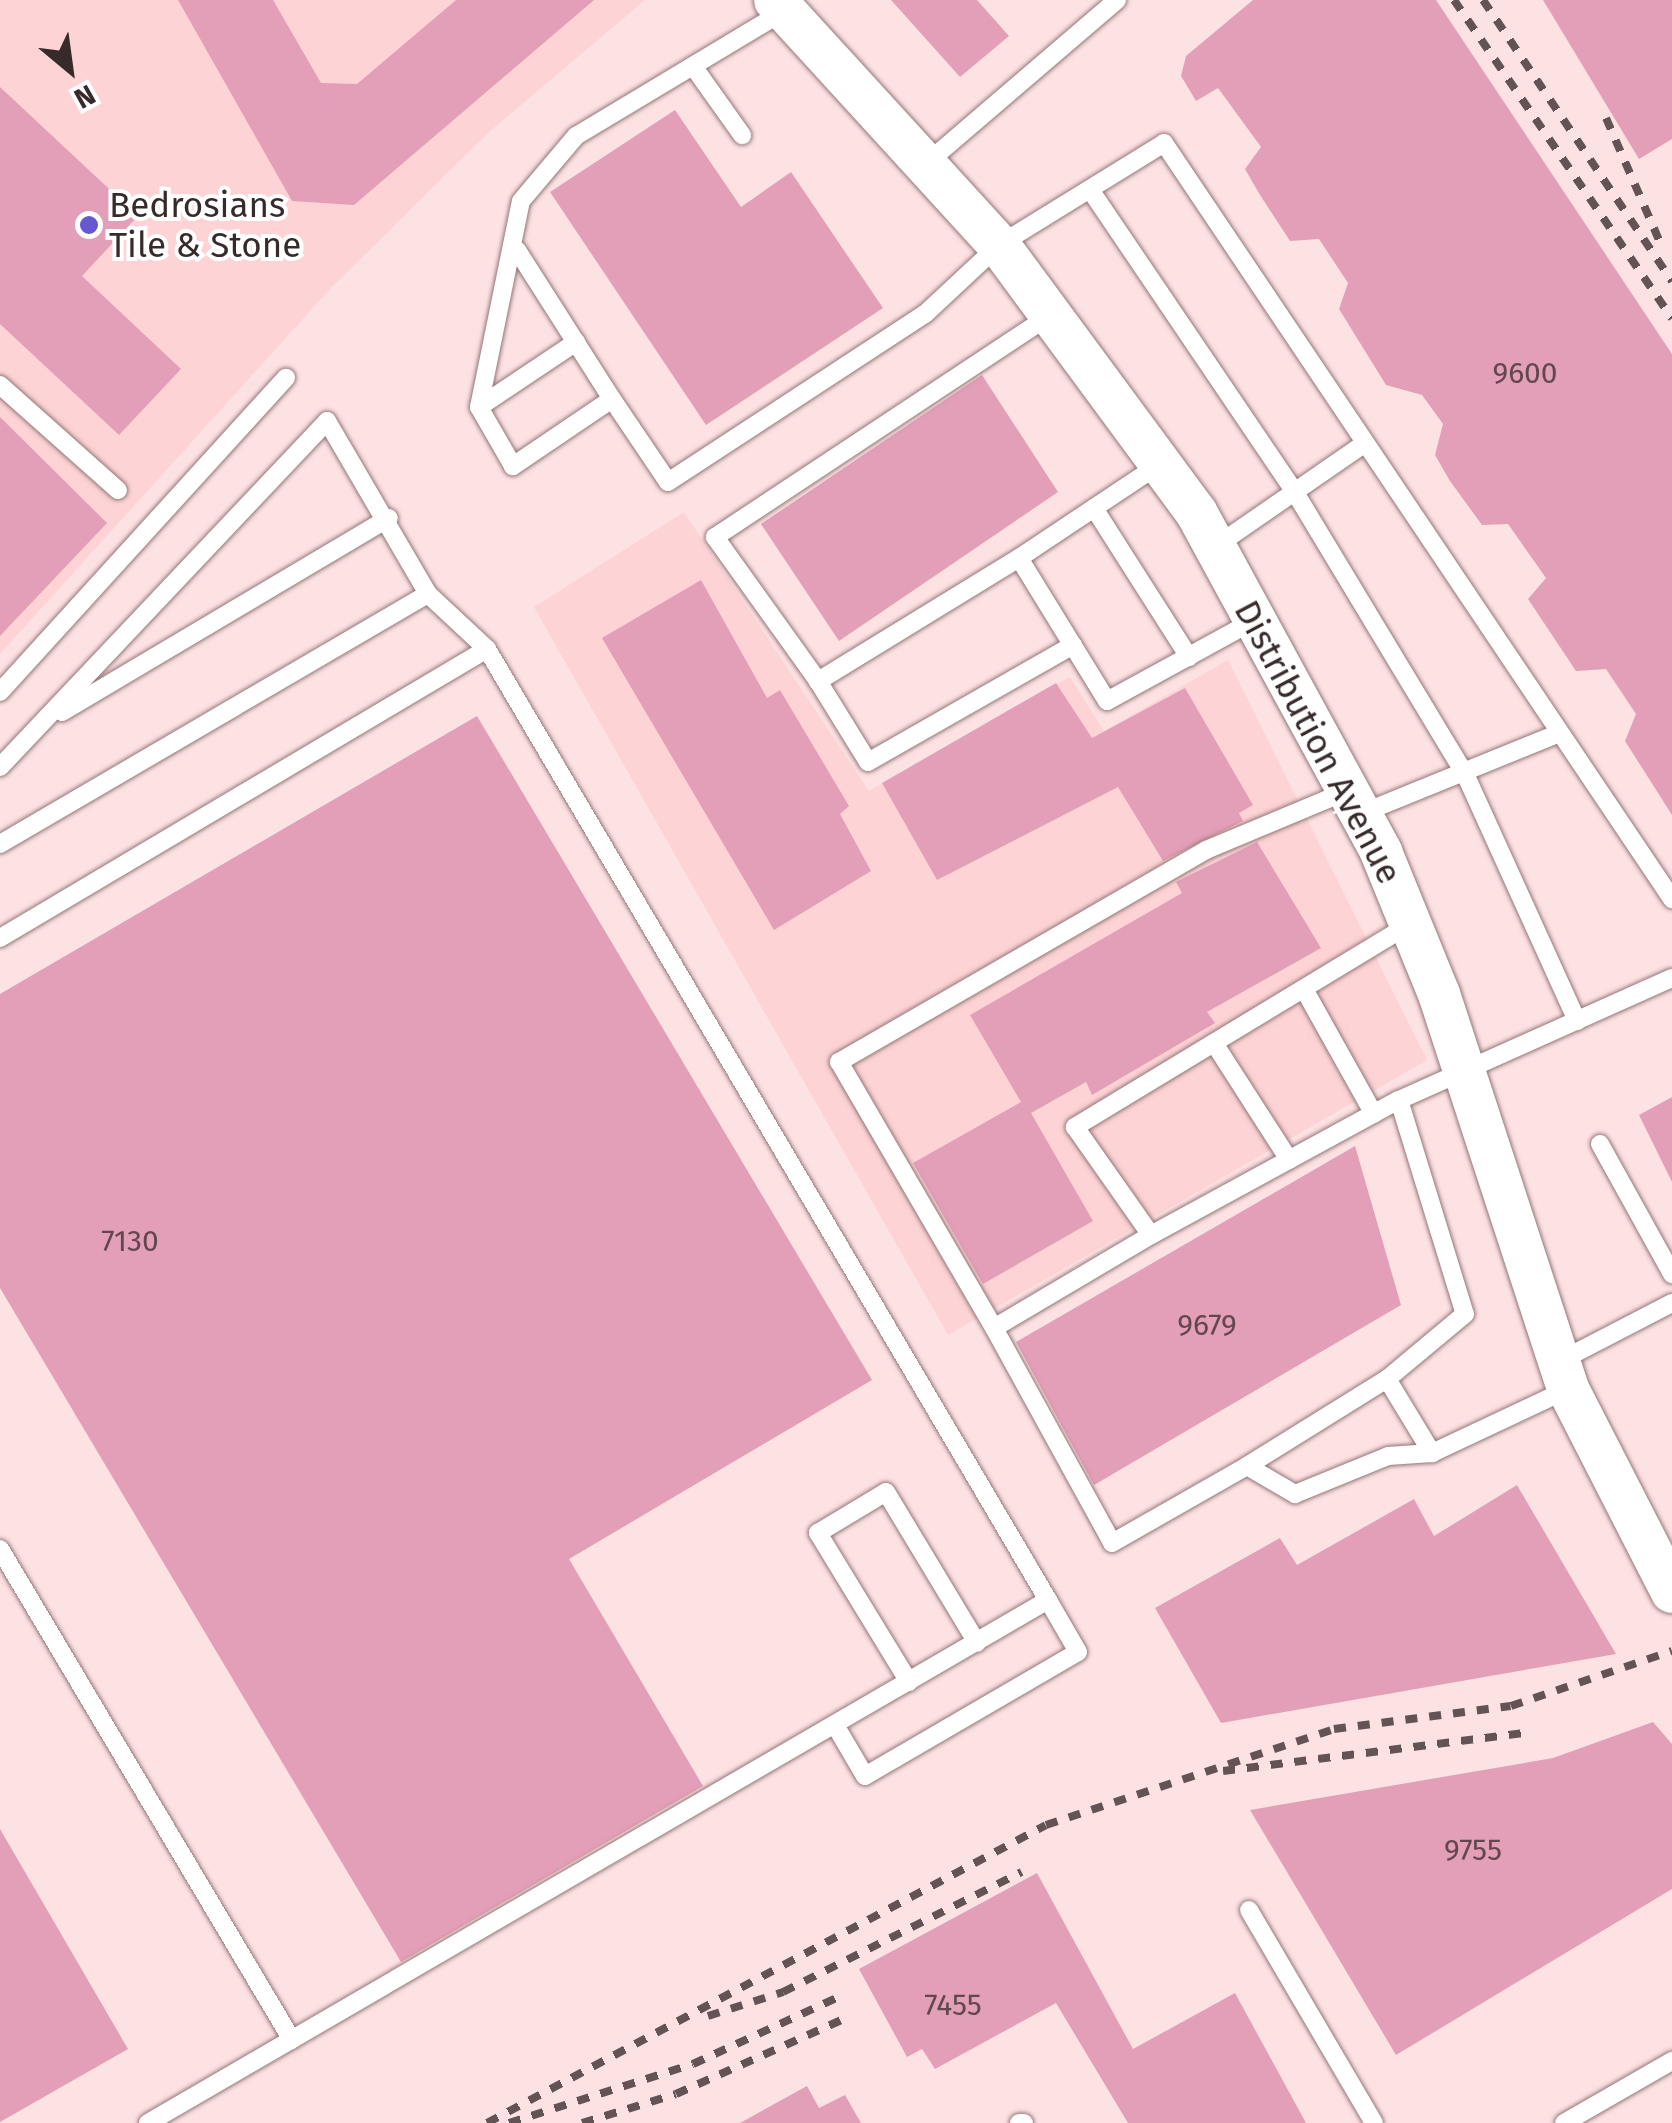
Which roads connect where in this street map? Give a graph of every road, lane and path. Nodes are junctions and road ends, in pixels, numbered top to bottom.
1 (1117, 0) edge
2 (780, 6) edge
3 (693, 66) junction
4 (742, 136) dead end
5 (928, 162) junction
6 (1091, 191) junction
7 (999, 245) junction
8 (517, 250) junction
9 (1051, 314) junction
10 (576, 342) junction
11 (286, 378) dead end
12 (0, 384) edge
13 (612, 398) junction
14 (479, 407) junction
15 (1364, 444) junction
16 (1161, 464) junction
17 (118, 490) dead end
18 (1296, 494) junction
19 (1094, 508) junction
20 (389, 518) junction
21 (1215, 547) junction
22 (1019, 558) junction
23 (428, 594) junction
24 (1255, 620) junction
25 (1073, 646) junction
26 (487, 649) junction
27 (1188, 657) junction
28 (818, 681) junction
29 (0, 692) edge
30 (42, 723) junction
31 (1557, 734) junction
32 (0, 767) edge
33 (1466, 776) junction
34 (1354, 802) junction
35 (0, 844) edge
36 (1672, 900) edge
37 (1410, 924) junction
38 (0, 938) edge
39 (1672, 978) edge
40 (1304, 988) junction
41 (1577, 1021) junction
42 (1214, 1042) junction
43 (1464, 1072) junction
44 (1399, 1100) junction
45 (1374, 1114) junction
46 (1600, 1144) dead end
47 (1290, 1160) junction
48 (1150, 1235) junction
49 (1672, 1274) edge
50 (1672, 1303) edge
51 (994, 1328) junction
52 (1564, 1375) junction
53 (1387, 1379) junction
54 (1432, 1453) junction
55 (1246, 1466) junction
56 (0, 1549) edge
57 (1672, 1592) edge
58 (1048, 1600) junction
59 (977, 1642) junction
60 (909, 1682) junction
61 (835, 1725) junction
62 (1248, 1910) dead end
63 (292, 2040) junction
64 (1672, 2061) edge
65 (148, 2123) edge
66 (1374, 2123) edge
67 (1564, 2123) edge

1 - 5 lane
2 - 3 lane
2 - 5 street, Distribution Avenue
3 - 4 lane
3 - 8 lane
5 - 7 street, Distribution Avenue
6 - 7 lane
6 - 15 lane
6 - 18 lane
7 - 9 street, Distribution Avenue
7 - 13 lane
8 - 10 lane
8 - 14 lane
9 - 16 street, Distribution Avenue
9 - 28 lane
10 - 13 lane
10 - 14 lane
11 - 29 lane
12 - 17 lane
13 - 14 lane
15 - 18 lane
15 - 31 lane
16 - 19 lane
16 - 21 street, Distribution Avenue
18 - 21 lane
18 - 33 lane
19 - 22 lane
19 - 27 lane
20 - 23 lane
20 - 30 lane
20 - 30 lane
21 - 24 street, Distribution Avenue
22 - 25 lane
22 - 28 lane
23 - 26 lane
23 - 35 lane
24 - 27 lane
24 - 34 street, Distribution Avenue
25 - 27 lane
25 - 28 lane
26 - 38 lane
26 - 58 lane
30 - 32 lane
31 - 33 lane
31 - 36 lane
33 - 34 lane
33 - 41 lane
34 - 37 street, Distribution Avenue
34 - 51 lane
37 - 40 lane
37 - 43 street, Distribution Avenue
39 - 41 lane
40 - 42 lane
40 - 45 lane
41 - 43 lane
42 - 47 lane
42 - 48 lane
43 - 44 lane
43 - 52 street, Distribution Avenue
44 - 45 lane
44 - 53 lane
45 - 47 lane
46 - 49 lane
47 - 48 lane
48 - 51 lane
50 - 52 lane
51 - 55 lane
52 - 54 lane
52 - 57 street, Distribution Avenue
53 - 54 lane
53 - 55 lane
54 - 55 lane
56 - 63 lane
58 - 59 lane
58 - 61 lane
59 - 60 lane
59 - 60 lane
60 - 61 lane
61 - 63 lane
62 - 66 lane
63 - 65 lane
64 - 67 lane

